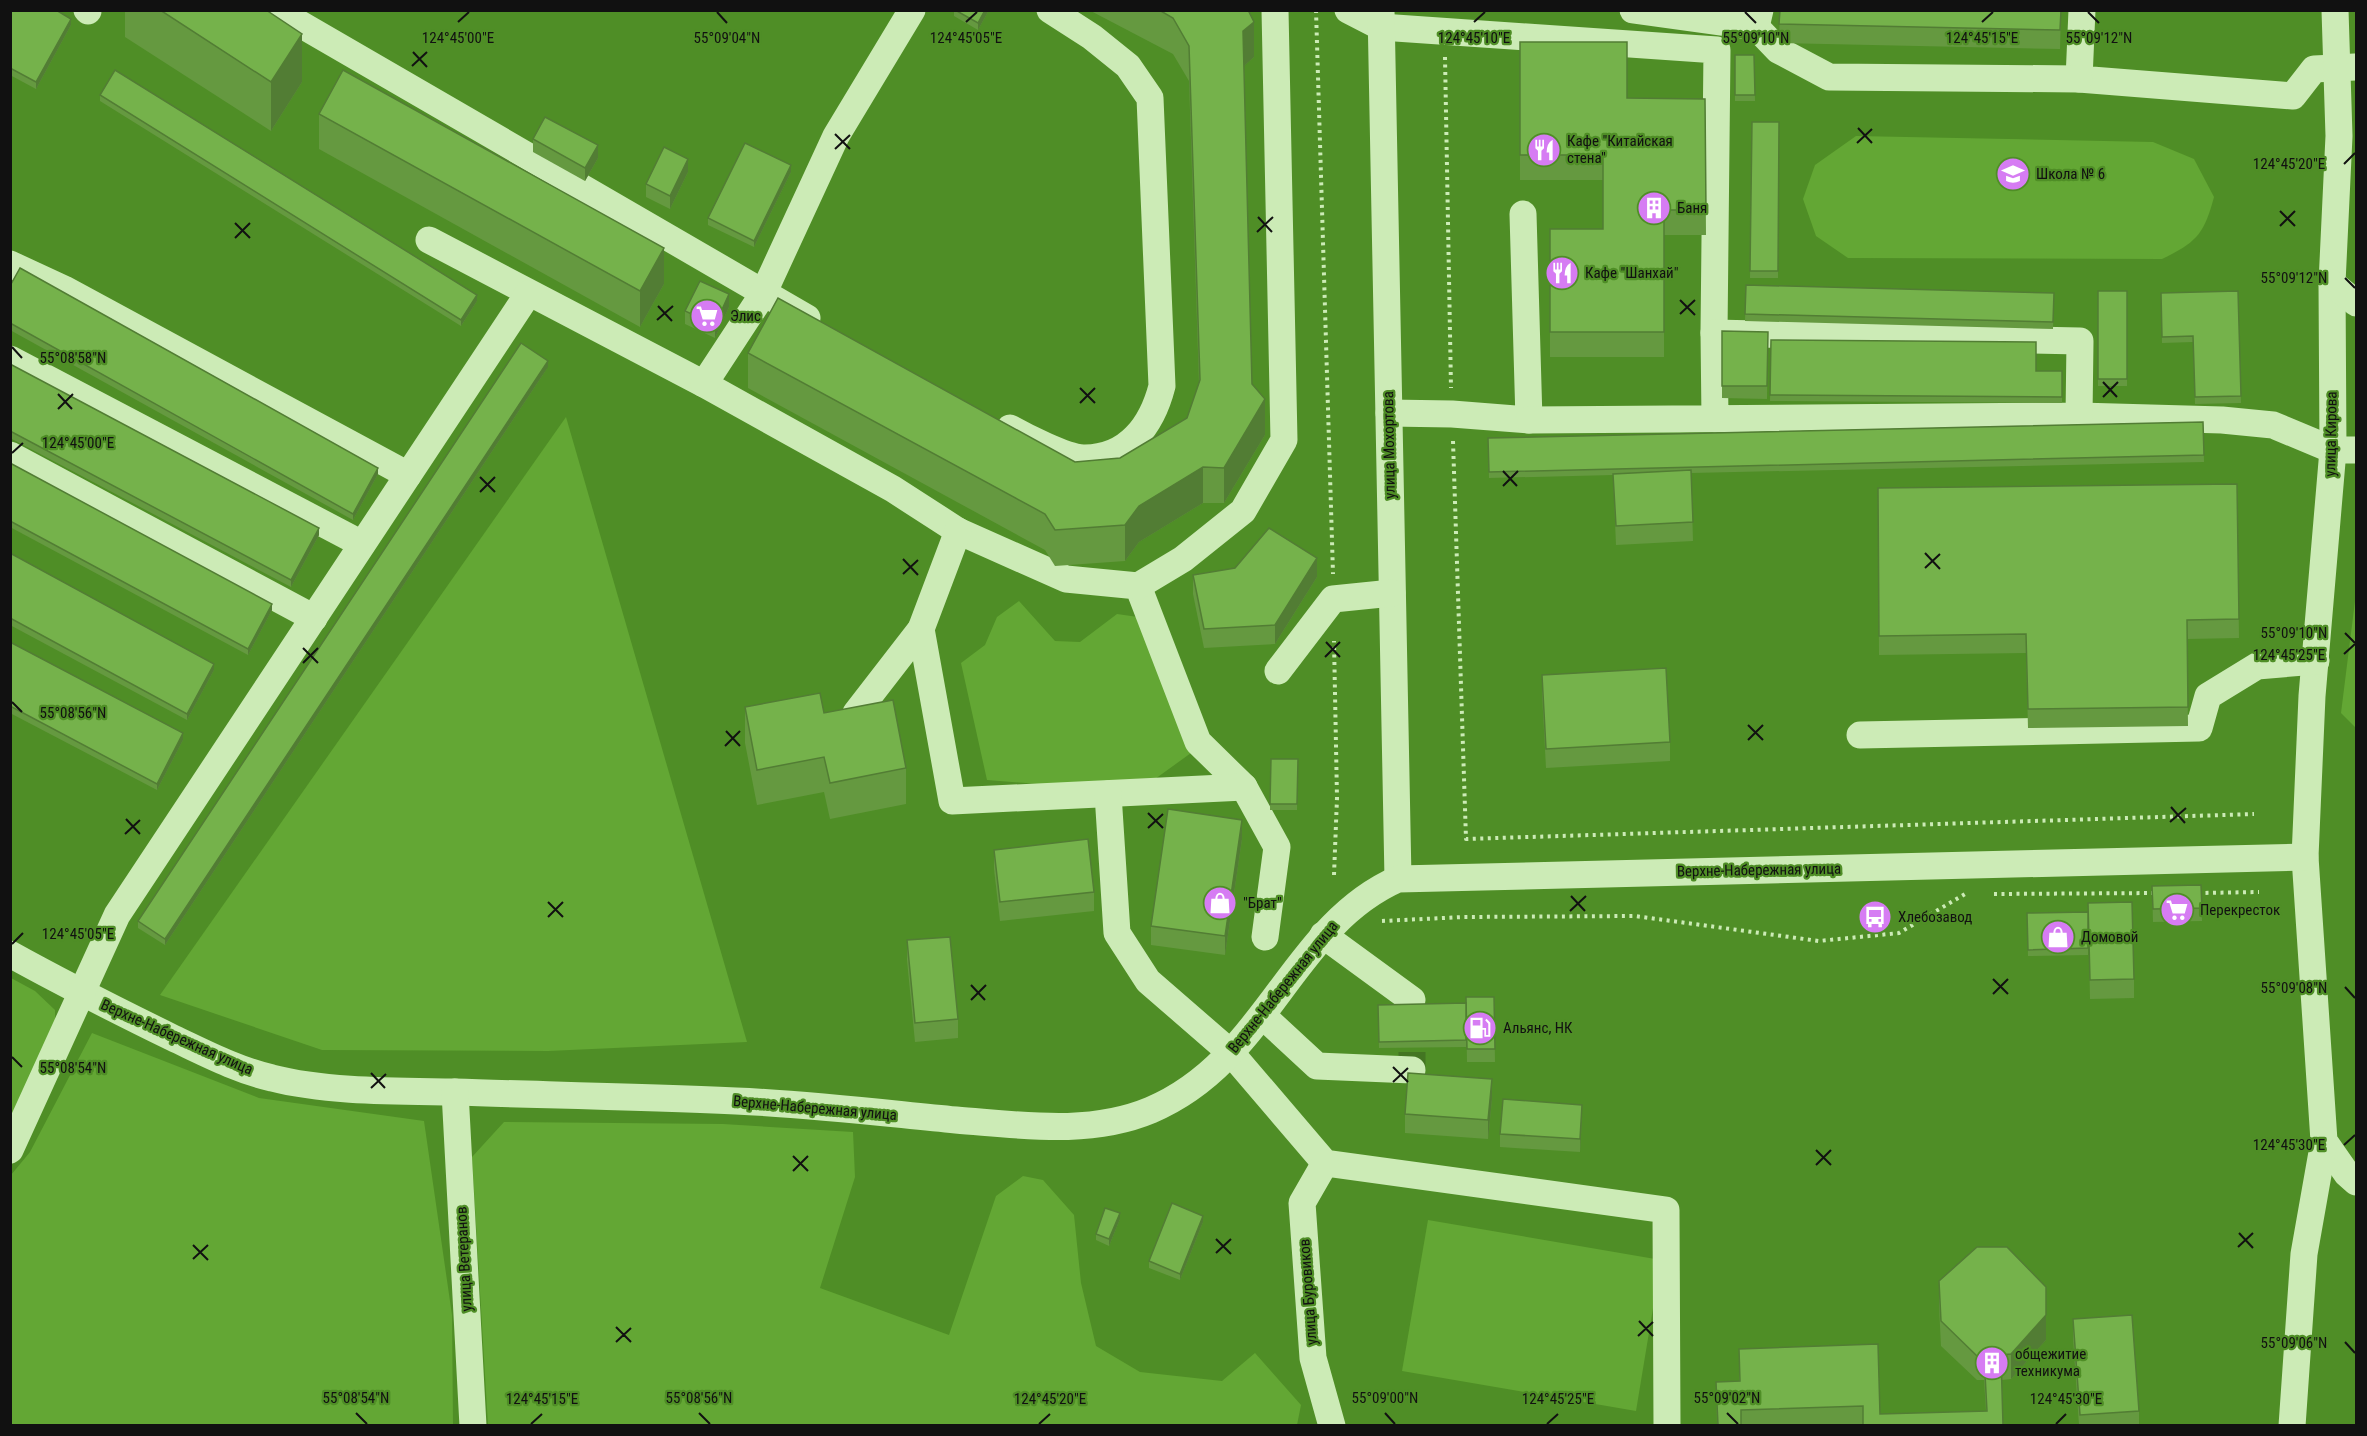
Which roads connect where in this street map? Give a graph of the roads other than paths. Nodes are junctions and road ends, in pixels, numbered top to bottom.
1 (276, 10) edge
2 (912, 10) edge
3 (1050, 10) edge
4 (1275, 10) edge
5 (1348, 10) edge
6 (1633, 10) edge
7 (2082, 10) edge
8 (2335, 10) edge
9 (1381, 19) edge
10 (1758, 19) edge
11 (2347, 68) edge
12 (2079, 79) junction
13 (1523, 214) dead end
14 (429, 240) dead end
15 (10, 264) edge
16 (2332, 283) junction
17 (528, 294) junction
18 (763, 294) junction
19 (2356, 303) edge
20 (824, 327) edge
21 (1714, 333) junction
22 (10, 359) edge
23 (704, 384) junction
24 (1389, 413) junction
25 (2079, 416) junction
26 (989, 417) edge
27 (1715, 419) junction
28 (1529, 420) junction
29 (2345, 450) edge
30 (10, 454) edge
31 (408, 475) junction
32 (957, 531) junction
33 (362, 544) junction
34 (1138, 586) junction
35 (1392, 593) junction
36 (314, 618) junction
37 (921, 629) junction
38 (2316, 661) junction
39 (1278, 670) dead end
40 (855, 713) edge
41 (1860, 735) dead end
42 (1244, 788) junction
43 (1108, 794) junction
44 (2305, 857) junction
45 (1398, 879) junction
46 (1323, 935) junction
47 (1265, 937) dead end
48 (10, 954) edge
49 (82, 994) junction
50 (1412, 1000) dead end
51 (1263, 1016) junction
52 (1231, 1053) junction
53 (1412, 1070) dead end
54 (455, 1092) junction
55 (2324, 1141) junction
56 (10, 1150) edge
57 (1325, 1163) junction
58 (2356, 1182) edge
59 (472, 1425) edge
60 (1332, 1425) edge
61 (1667, 1425) edge
62 (2292, 1425) edge

1 - 18 street
2 - 18 street
3 - 26 street
4 - 34 street
5 - 9 street
6 - 10 street
7 - 12 street
8 - 11 street, улица Кирова
9 - 21 street
9 - 24 street, улица Мохортова
10 - 12 street
11 - 12 street
11 - 16 street, улица Кирова
13 - 28 street
14 - 17 street
15 - 31 street
16 - 19 street
16 - 29 street, улица Кирова
17 - 23 street
17 - 31 street
18 - 20 street
18 - 23 street
21 - 25 street
21 - 27 street
22 - 33 street
23 - 32 street
24 - 28 street
24 - 35 street, улица Мохортова
25 - 27 street
25 - 29 street
27 - 28 street
29 - 38 street, улица Кирова
30 - 36 street
31 - 33 street
32 - 34 street
32 - 37 street
33 - 36 street
34 - 42 street
35 - 39 street
35 - 45 street, улица Мохортова
36 - 49 street
37 - 40 street
37 - 43 street
38 - 41 street
38 - 44 street, улица Кирова
42 - 43 street
42 - 47 street
43 - 52 street
44 - 45 street, Верхне-Набережная улица
44 - 55 street, улица Кирова
45 - 46 street, Верхне-Набережная улица
46 - 50 street
46 - 51 street, Верхне-Набережная улица
48 - 49 street, Верхне-Набережная улица
49 - 54 street, Верхне-Набережная улица
49 - 56 street
51 - 52 street, Верхне-Набережная улица
51 - 53 street
52 - 54 street, Верхне-Набережная улица
52 - 57 street
54 - 59 street, улица Ветеранов
55 - 58 street
55 - 62 street, улица Кирова
57 - 60 street, улица Буровиков
57 - 61 street

